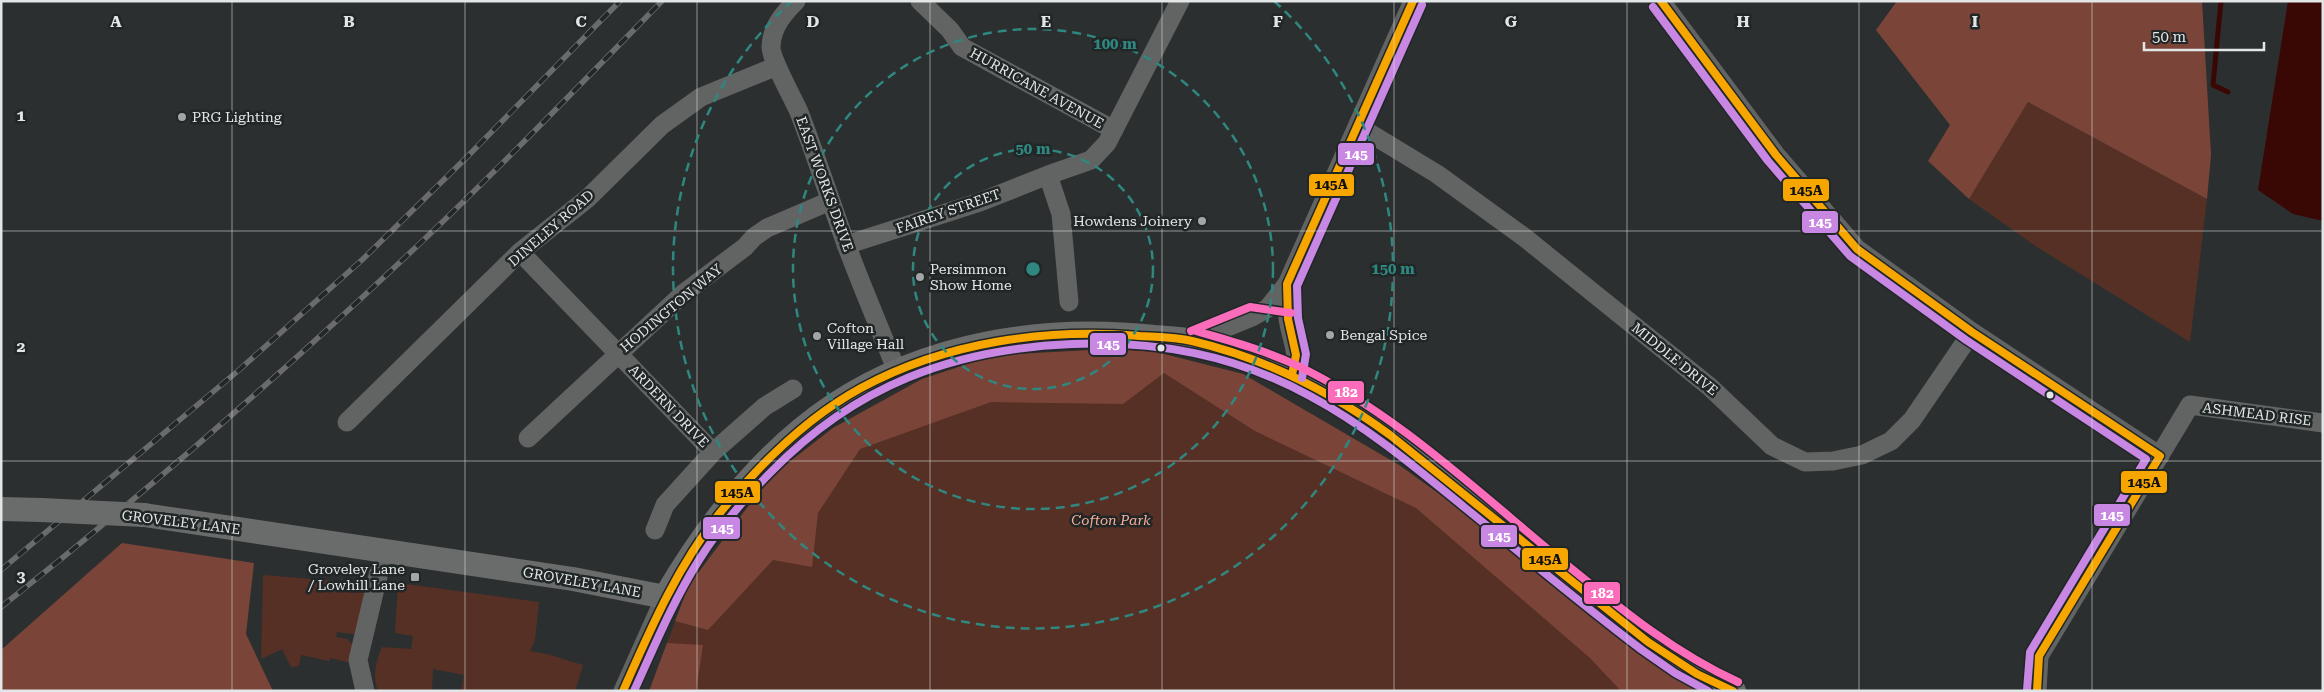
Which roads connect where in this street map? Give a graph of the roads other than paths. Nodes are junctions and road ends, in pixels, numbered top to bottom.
1 (796, 1) edge
2 (920, 1) edge
3 (1414, 1) edge
4 (1661, 1) edge
5 (1179, 2) edge
6 (777, 66) junction
7 (1358, 126) junction
8 (1114, 130) junction
9 (1048, 175) junction
10 (830, 200) junction
11 (846, 245) junction
12 (520, 252) junction
13 (1287, 284) junction
14 (1069, 302) dead end
15 (1252, 317) junction
16 (1288, 323) junction
17 (1972, 332) junction
18 (1193, 341) junction
19 (618, 353) junction
20 (897, 371) junction
21 (1292, 375) junction
22 (792, 389) dead end
23 (347, 422) dead end
24 (2323, 423) edge
25 (528, 438) dead end
26 (713, 452) junction
27 (2160, 456) junction
28 (1, 510) edge
29 (655, 530) dead end
30 (384, 551) junction
31 (665, 597) junction
32 (365, 691) edge
33 (623, 691) edge
34 (1734, 691) edge
35 (2037, 691) edge

1 - 6 street, EAST WORKS DRIVE
2 - 8 street, HURRICANE AVENUE
3 - 7 street
4 - 17 street
5 - 8 street, FAIREY STREET
6 - 10 street, EAST WORKS DRIVE
6 - 12 street, DINELEY ROAD
7 - 13 street
7 - 17 street, MIDDLE DRIVE
8 - 9 street, FAIREY STREET
9 - 11 street, FAIREY STREET
9 - 14 street
10 - 11 street, EAST WORKS DRIVE
10 - 19 street, HODINGTON WAY
11 - 20 street, EAST WORKS DRIVE
12 - 19 street, ARDERN DRIVE
12 - 23 street, DINELEY ROAD
13 - 15 street
13 - 16 street
15 - 16 street
15 - 18 street
16 - 21 street
17 - 27 street
18 - 20 main road
18 - 21 main road
19 - 25 street, HODINGTON WAY
19 - 26 street, ARDERN DRIVE
20 - 31 main road
21 - 34 main road
22 - 26 street, ARDERN DRIVE
24 - 27 street, ASHMEAD RISE
26 - 29 street, ARDERN DRIVE
27 - 35 street
28 - 30 main road, GROVELEY LANE, bridge
30 - 31 main road, GROVELEY LANE
30 - 32 street
31 - 33 street

